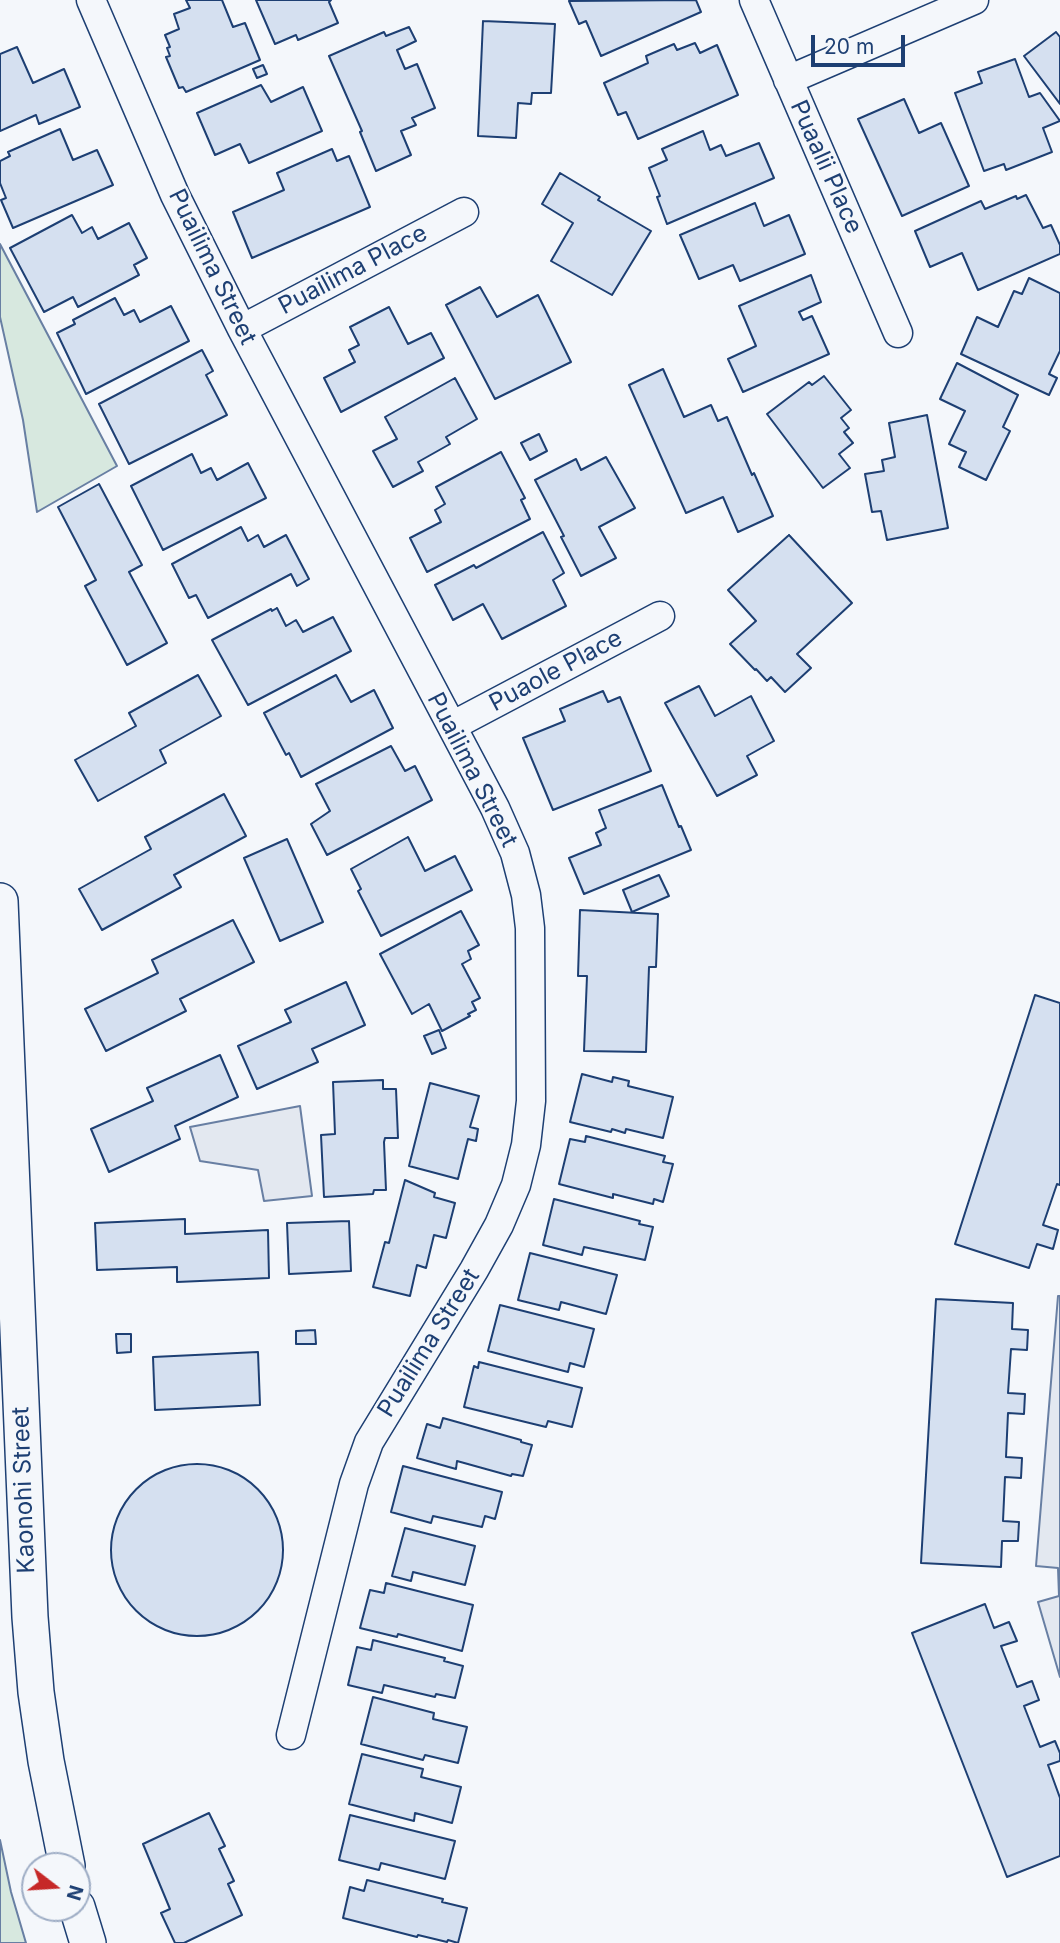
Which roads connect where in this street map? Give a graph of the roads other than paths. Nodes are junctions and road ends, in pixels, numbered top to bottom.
1 (91, 0) edge
2 (754, 0) edge
3 (974, 0) edge
4 (788, 80) junction
5 (464, 212) dead end
6 (242, 328) junction
7 (898, 333) dead end
8 (660, 616) dead end
9 (452, 726) junction
10 (0, 901) edge
11 (292, 1735) dead end
12 (64, 1852) edge
13 (82, 1922) edge
14 (88, 1943) edge

1 - 6 street, Puailima Street
2 - 4 street, Puaalii Place
3 - 4 street
4 - 7 street, Puaalii Place
5 - 6 street, Puailima Place
6 - 9 street, Puailima Street
8 - 9 street, Puaole Place
9 - 11 street, Puailima Street
10 - 12 street, Kaonohi Street
13 - 14 street

